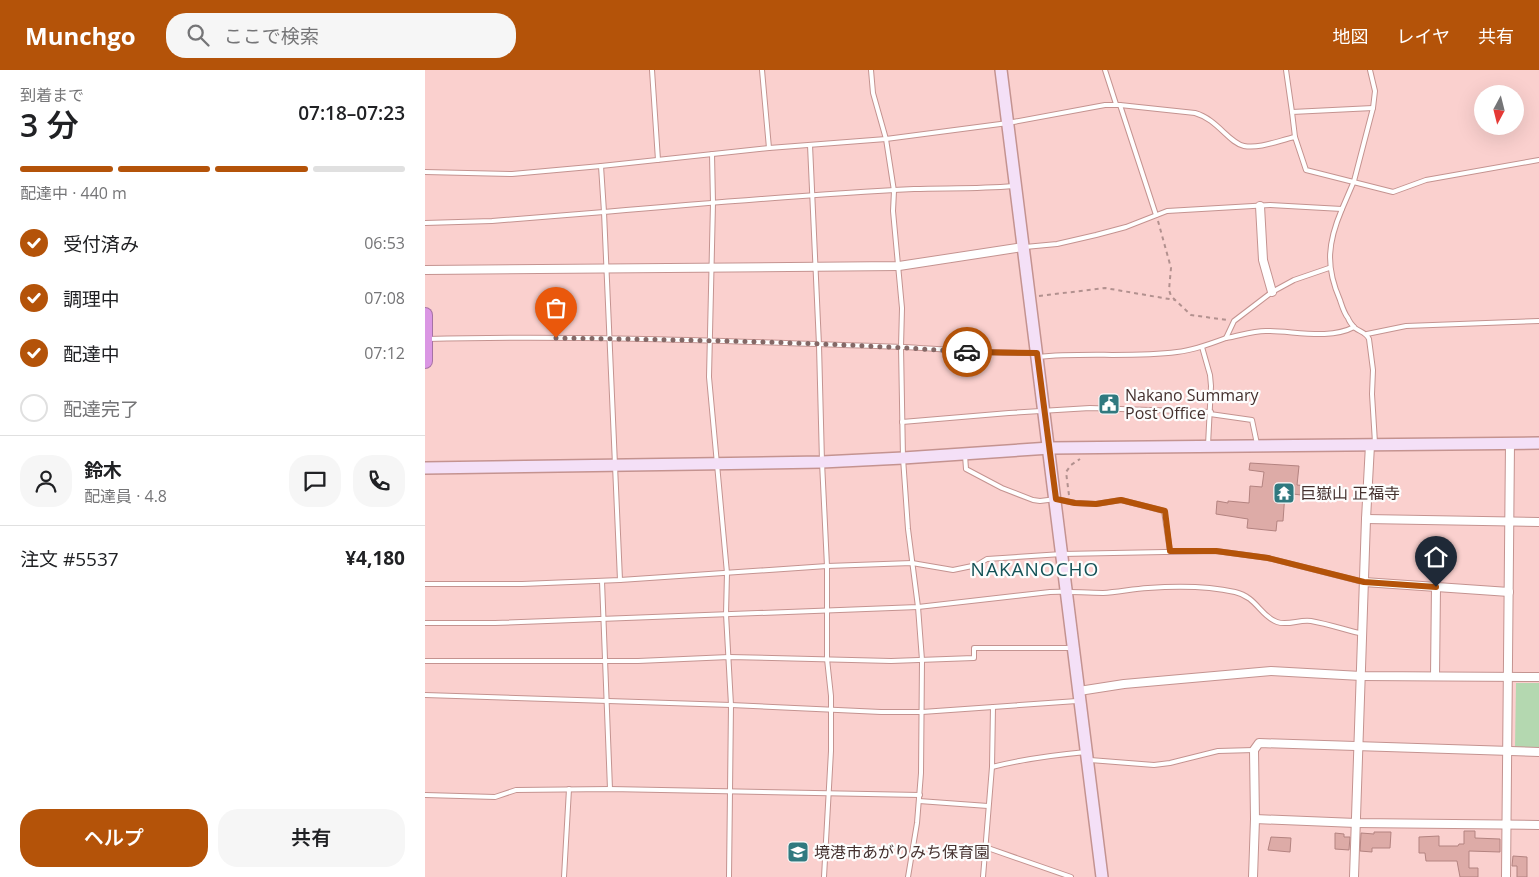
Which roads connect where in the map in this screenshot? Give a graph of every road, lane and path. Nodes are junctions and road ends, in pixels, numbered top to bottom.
1 (652, 70) edge
2 (762, 70) edge
3 (871, 70) edge
4 (1001, 70) edge
5 (1105, 70) edge
6 (1286, 70) edge
7 (1370, 70) edge
8 (1118, 105) junction
9 (1373, 108) junction
10 (1292, 112) junction
11 (1008, 123) junction
12 (1295, 137) junction
13 (886, 139) junction
14 (810, 144) junction
15 (769, 148) junction
16 (712, 154) junction
17 (659, 160) junction
18 (1539, 160) edge
19 (601, 166) junction
20 (425, 172) edge
21 (1354, 181) junction
22 (1015, 186) junction
23 (894, 191) junction
24 (813, 196) junction
25 (713, 203) junction
26 (1260, 206) junction
27 (1342, 209) junction
28 (604, 212) junction
29 (1156, 215) junction
30 (425, 223) edge
31 (1023, 247) junction
32 (899, 266) junction
33 (817, 267) junction
34 (606, 268) junction
35 (712, 268) junction
36 (1329, 268) junction
37 (425, 270) edge
38 (1272, 292) junction
39 (1030, 297) junction
40 (1175, 300) junction
41 (425, 315) edge
42 (1234, 321) junction
43 (1539, 321) edge
44 (1354, 327) junction
45 (1367, 334) junction
46 (609, 338) junction
47 (1226, 338) junction
48 (426, 339) edge
49 (711, 341) junction
50 (819, 345) junction
51 (901, 347) junction
52 (1202, 347) junction
53 (1037, 355) junction
54 (425, 361) edge
55 (1045, 412) junction
56 (1211, 413) junction
57 (902, 422) junction
58 (1510, 443) junction
59 (1539, 443) edge
60 (1373, 445) junction
61 (1257, 446) junction
62 (1208, 447) junction
63 (1049, 448) junction
64 (965, 454) junction
65 (903, 458) junction
66 (1081, 458) dead end
67 (822, 462) junction
68 (718, 463) junction
69 (615, 465) junction
70 (425, 468) edge
71 (1056, 499) junction
72 (1069, 499) dead end
73 (1366, 519) junction
74 (1509, 522) junction
75 (1539, 522) edge
76 (1170, 551) junction
77 (1062, 554) junction
78 (912, 563) junction
79 (827, 566) junction
80 (727, 573) junction
81 (620, 580) junction
82 (602, 581) junction
83 (1364, 582) junction
84 (425, 584) edge
85 (1436, 587) junction
86 (1067, 591) junction
87 (1509, 592) junction
88 (918, 607) junction
89 (827, 610) junction
90 (726, 614) junction
91 (603, 618) junction
92 (425, 623) edge
93 (1363, 634) junction
94 (1074, 648) junction
95 (729, 657) junction
96 (827, 659) junction
97 (922, 660) junction
98 (425, 661) edge
99 (605, 661) junction
100 (1361, 676) junction
101 (1435, 676) junction
102 (1507, 677) junction
103 (1539, 678) edge
104 (1079, 695) junction
105 (425, 696) edge
106 (607, 702) junction
107 (731, 705) junction
108 (993, 707) junction
109 (832, 709) junction
110 (922, 712) junction
111 (1358, 747) junction
112 (1253, 750) junction
113 (1507, 751) junction
114 (1539, 752) edge
115 (1087, 756) junction
116 (992, 767) junction
117 (610, 789) junction
118 (569, 790) junction
119 (730, 792) junction
120 (829, 794) junction
121 (425, 795) edge
122 (920, 795) junction
123 (919, 801) junction
124 (988, 806) junction
125 (1255, 819) junction
126 (1356, 823) junction
127 (1507, 825) junction
128 (1539, 825) edge
129 (985, 847) junction
130 (564, 877) edge
131 (729, 877) edge
132 (824, 877) edge
133 (908, 877) edge
134 (983, 877) edge
135 (1071, 877) edge
136 (1102, 877) edge
137 (1253, 877) edge
138 (1353, 877) edge
139 (1506, 877) edge

1 - 17 lane
2 - 15 lane
3 - 13 lane
4 - 11 street
5 - 8 lane
6 - 10 lane
7 - 9 lane
8 - 11 lane
8 - 12 lane
8 - 29 lane
9 - 10 lane
9 - 21 lane
10 - 12 lane
11 - 13 lane
11 - 22 street
12 - 21 lane
13 - 14 lane
13 - 23 lane
14 - 15 lane
14 - 24 lane
15 - 16 lane
16 - 17 lane
16 - 25 lane
17 - 19 lane
18 - 21 lane
19 - 20 lane
19 - 28 lane
21 - 27 lane
22 - 23 lane
22 - 31 street
23 - 24 lane
23 - 32 lane
24 - 25 lane
24 - 33 lane
25 - 28 lane
25 - 35 lane
26 - 27 lane
26 - 29 lane
26 - 38 street
27 - 36 lane
28 - 30 lane
28 - 34 lane
29 - 31 lane
29 - 40 path
31 - 32 street
31 - 39 street
32 - 33 street
32 - 51 lane
33 - 35 street
33 - 50 lane
34 - 35 street
34 - 37 street
34 - 46 lane
35 - 49 lane
36 - 38 lane
36 - 44 lane
38 - 42 lane
39 - 40 path
39 - 53 street
40 - 42 path
41 - 48 highway
42 - 47 lane
43 - 45 lane
44 - 45 lane
44 - 47 lane
45 - 60 lane
46 - 48 lane
46 - 49 lane
46 - 69 lane
47 - 52 lane
48 - 54 highway
49 - 50 lane
49 - 68 lane
50 - 51 lane
50 - 67 lane
51 - 53 lane
51 - 57 lane
52 - 53 lane
52 - 56 lane
53 - 55 street
55 - 56 lane
55 - 57 lane
55 - 63 street
56 - 61 lane
56 - 62 lane
57 - 65 lane
58 - 59 street
58 - 60 street
58 - 74 street
60 - 61 street
60 - 73 street
61 - 62 street
62 - 63 street
63 - 64 street
63 - 71 street
64 - 65 street
64 - 71 lane
65 - 67 street
65 - 78 lane
66 - 72 path
67 - 68 street
67 - 79 lane
68 - 69 street
68 - 80 lane
69 - 70 street
69 - 81 lane
71 - 76 lane
71 - 77 street
73 - 74 street
73 - 83 street
74 - 75 street
74 - 87 street
76 - 77 lane
76 - 83 lane
77 - 78 lane
77 - 86 street
78 - 79 lane
78 - 88 lane
79 - 80 lane
79 - 89 lane
80 - 81 lane
80 - 90 lane
81 - 82 lane
82 - 84 lane
82 - 91 lane
83 - 85 street
83 - 93 street
85 - 87 street
85 - 101 street
86 - 88 lane
86 - 93 lane
86 - 94 street
87 - 102 street
88 - 89 lane
88 - 97 lane
89 - 90 lane
89 - 96 lane
90 - 91 lane
90 - 95 lane
91 - 92 lane
91 - 99 lane
93 - 100 street
94 - 97 lane
94 - 104 street
95 - 96 lane
95 - 99 lane
95 - 107 lane
96 - 97 lane
96 - 109 lane
97 - 110 lane
98 - 99 lane
99 - 106 lane
100 - 101 street
100 - 104 street
100 - 111 street
101 - 102 street
102 - 103 street
102 - 113 street
104 - 108 lane
104 - 115 street
105 - 106 lane
106 - 107 lane
106 - 117 lane
107 - 109 lane
107 - 119 lane
108 - 110 lane
108 - 116 lane
109 - 110 lane
109 - 120 lane
110 - 122 lane
111 - 112 street
111 - 113 street
111 - 126 street
112 - 115 lane
112 - 125 street
113 - 114 street
113 - 127 street
115 - 116 lane
115 - 136 street
116 - 124 lane
117 - 118 lane
117 - 119 lane
118 - 121 lane
118 - 130 lane
119 - 120 lane
119 - 131 lane
120 - 122 lane
120 - 132 lane
122 - 123 lane
123 - 124 lane
123 - 133 lane
124 - 129 lane
125 - 126 street
125 - 137 street
126 - 127 street
126 - 138 street
127 - 128 street
127 - 139 street
129 - 134 lane
129 - 135 lane

